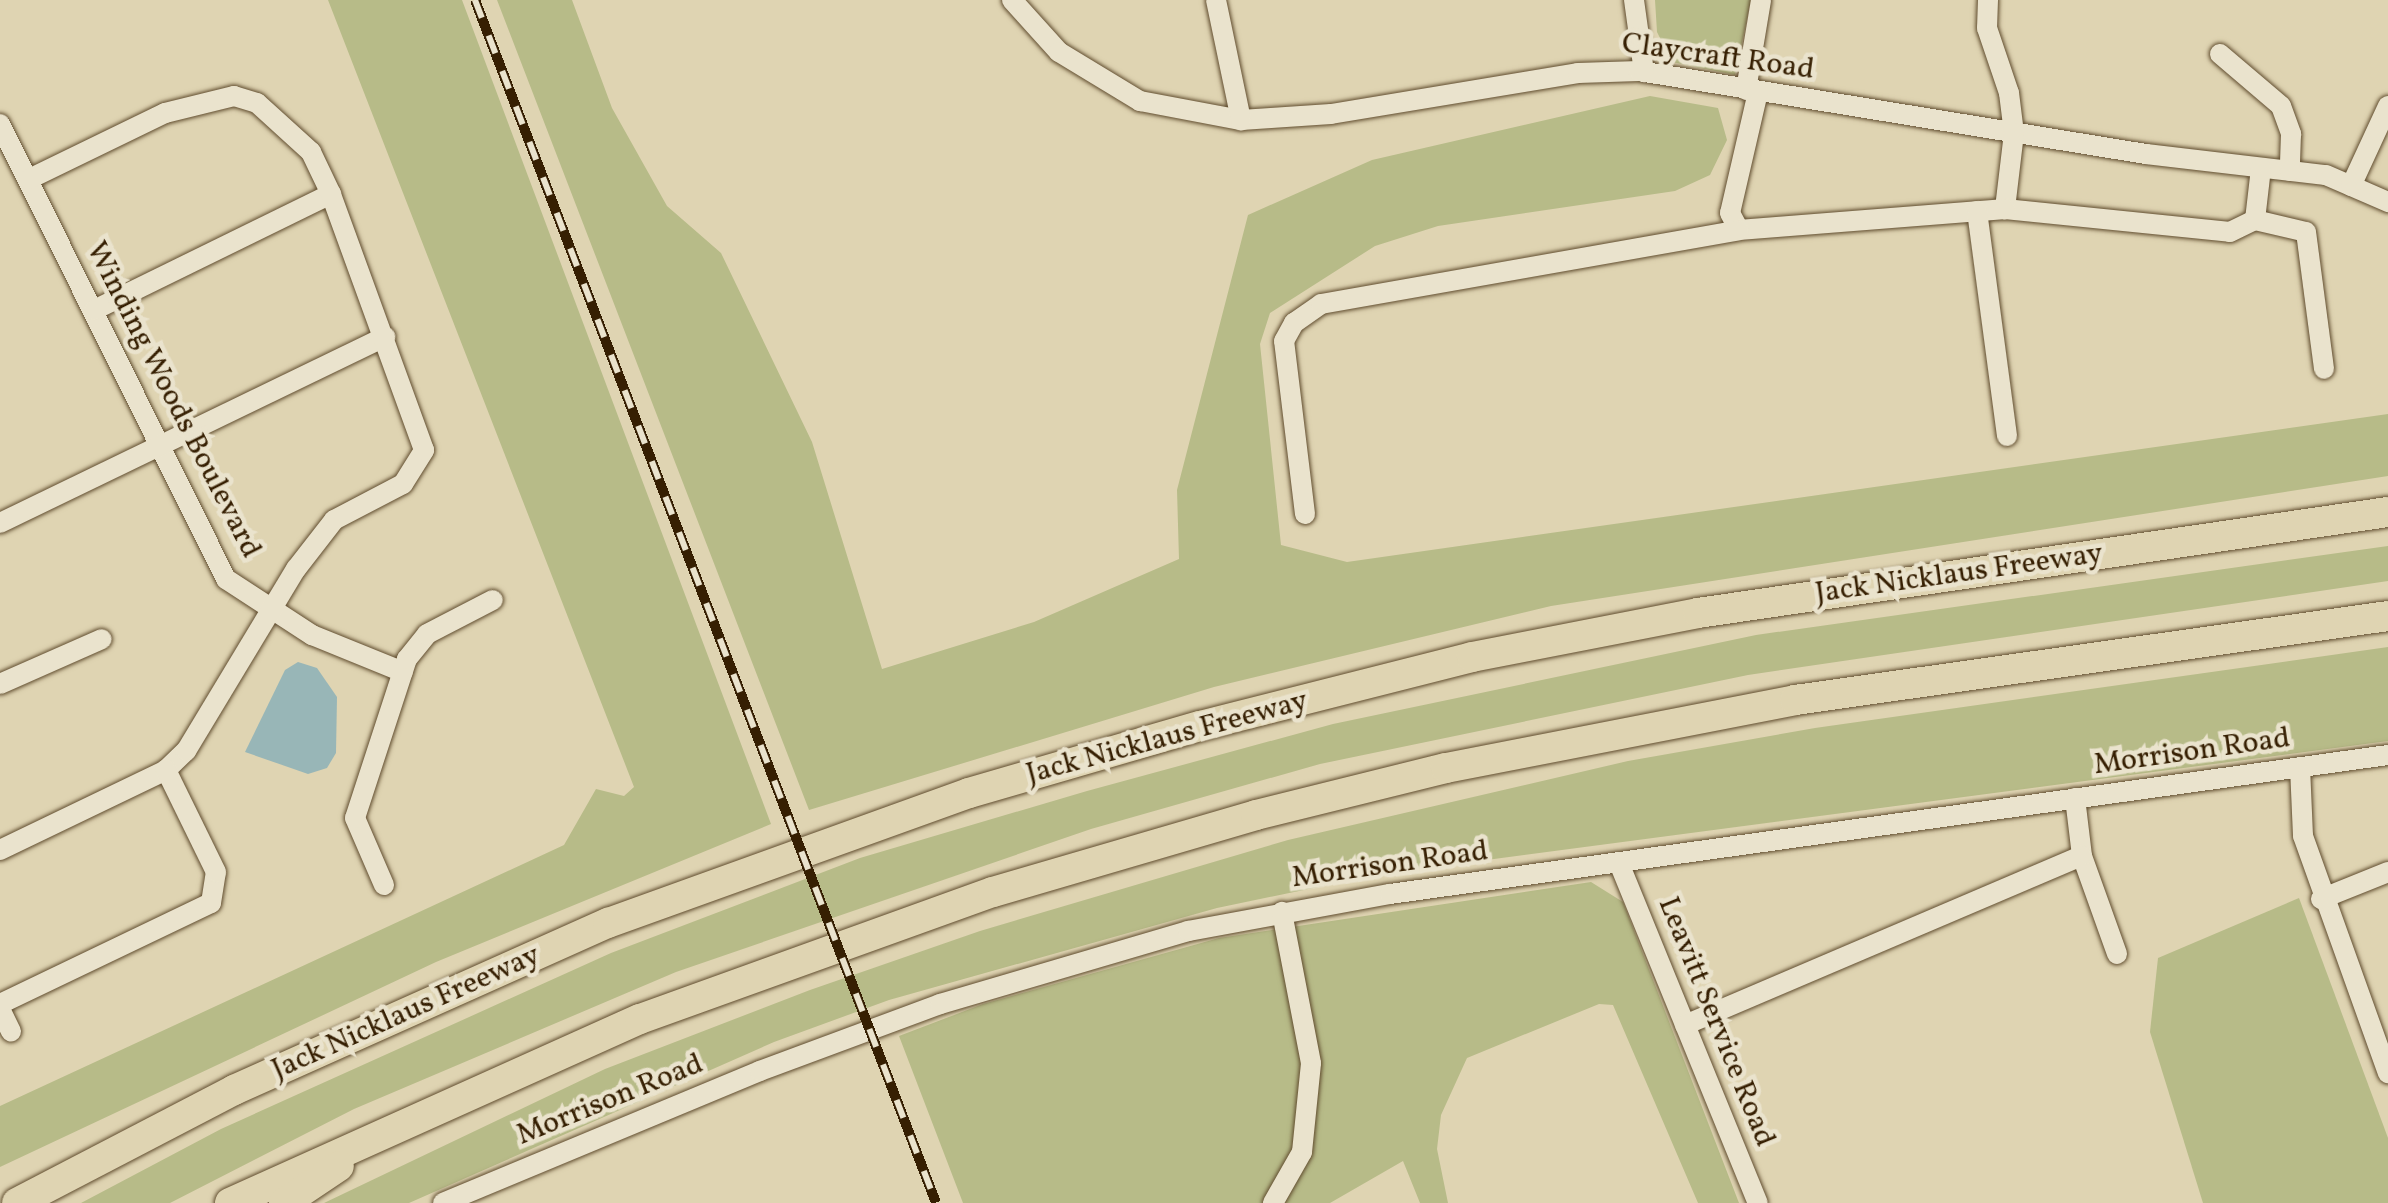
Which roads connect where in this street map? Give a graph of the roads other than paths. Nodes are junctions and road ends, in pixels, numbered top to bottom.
1 (1012, 0) edge
2 (1216, 0) edge
3 (1634, 0) edge
4 (1762, 0) edge
5 (1988, 0) edge
6 (2220, 54) dead end
7 (1644, 72) junction
8 (1752, 91) junction
9 (2388, 106) edge
10 (1242, 120) junction
11 (0, 124) edge
12 (2014, 133) junction
13 (2261, 168) junction
14 (2290, 171) junction
15 (29, 179) junction
16 (2350, 186) junction
17 (331, 194) junction
18 (2388, 202) edge
19 (2004, 209) junction
20 (1977, 211) junction
21 (2255, 220) junction
22 (1738, 230) junction
23 (94, 310) junction
24 (386, 337) junction
25 (2324, 369) dead end
26 (2007, 436) dead end
27 (161, 448) junction
28 (2388, 512) edge
29 (1305, 514) dead end
30 (0, 523) edge
31 (493, 600) dead end
32 (268, 612) junction
33 (2388, 616) edge
34 (102, 639) dead end
35 (403, 672) junction
36 (0, 684) edge
37 (2388, 755) edge
38 (2300, 767) junction
39 (166, 770) junction
40 (2075, 798) junction
41 (0, 850) edge
42 (2082, 856) junction
43 (1618, 863) junction
44 (2388, 872) edge
45 (384, 885) dead end
46 (2322, 899) junction
47 (1282, 912) junction
48 (2117, 954) dead end
49 (0, 1006) edge
50 (1685, 1025) junction
51 (11, 1032) dead end
52 (2388, 1073) edge
53 (383, 1131) junction
54 (65, 1175) junction
55 (0, 1200) edge
56 (456, 1200) edge
57 (17, 1203) edge
58 (230, 1203) edge
59 (284, 1203) edge
60 (1273, 1203) edge
61 (1758, 1203) edge

1 - 10 street, Claycraft Road
2 - 10 street
3 - 7 street
4 - 8 street
5 - 12 street
6 - 14 street
7 - 8 street, Claycraft Road
7 - 10 street, Claycraft Road
8 - 12 street, Claycraft Road
8 - 22 street
9 - 16 street
11 - 15 street, Winding Woods Boulevard
12 - 13 street, Claycraft Road
12 - 19 street
13 - 14 street, Claycraft Road
13 - 21 street
14 - 16 street, Claycraft Road
15 - 17 street
15 - 23 street, Winding Woods Boulevard
16 - 18 street, Claycraft Road
17 - 23 street
17 - 24 street
19 - 20 street
19 - 21 street
20 - 22 street
20 - 26 street
21 - 25 street
22 - 29 street
23 - 27 street, Winding Woods Boulevard
24 - 27 street
24 - 32 street
27 - 30 street
27 - 32 street, Winding Woods Boulevard
28 - 54 highway, Jack Nicklaus Freeway
31 - 35 street
32 - 35 street, Winding Woods Boulevard
32 - 39 street
33 - 53 highway
34 - 36 street
35 - 45 street
37 - 38 street, Morrison Road
38 - 40 street, Morrison Road
38 - 46 street
39 - 41 street
39 - 49 street
40 - 42 street
40 - 43 street, Morrison Road
42 - 48 street
42 - 50 street
43 - 47 street, Morrison Road
43 - 50 street, Leavitt Service Road
44 - 46 street
46 - 52 street
47 - 56 street, Morrison Road
47 - 60 street
49 - 51 street
50 - 61 street, Leavitt Service Road
53 - 58 highway
53 - 59 highway
54 - 55 highway
54 - 57 highway, Jack Nicklaus Freeway

